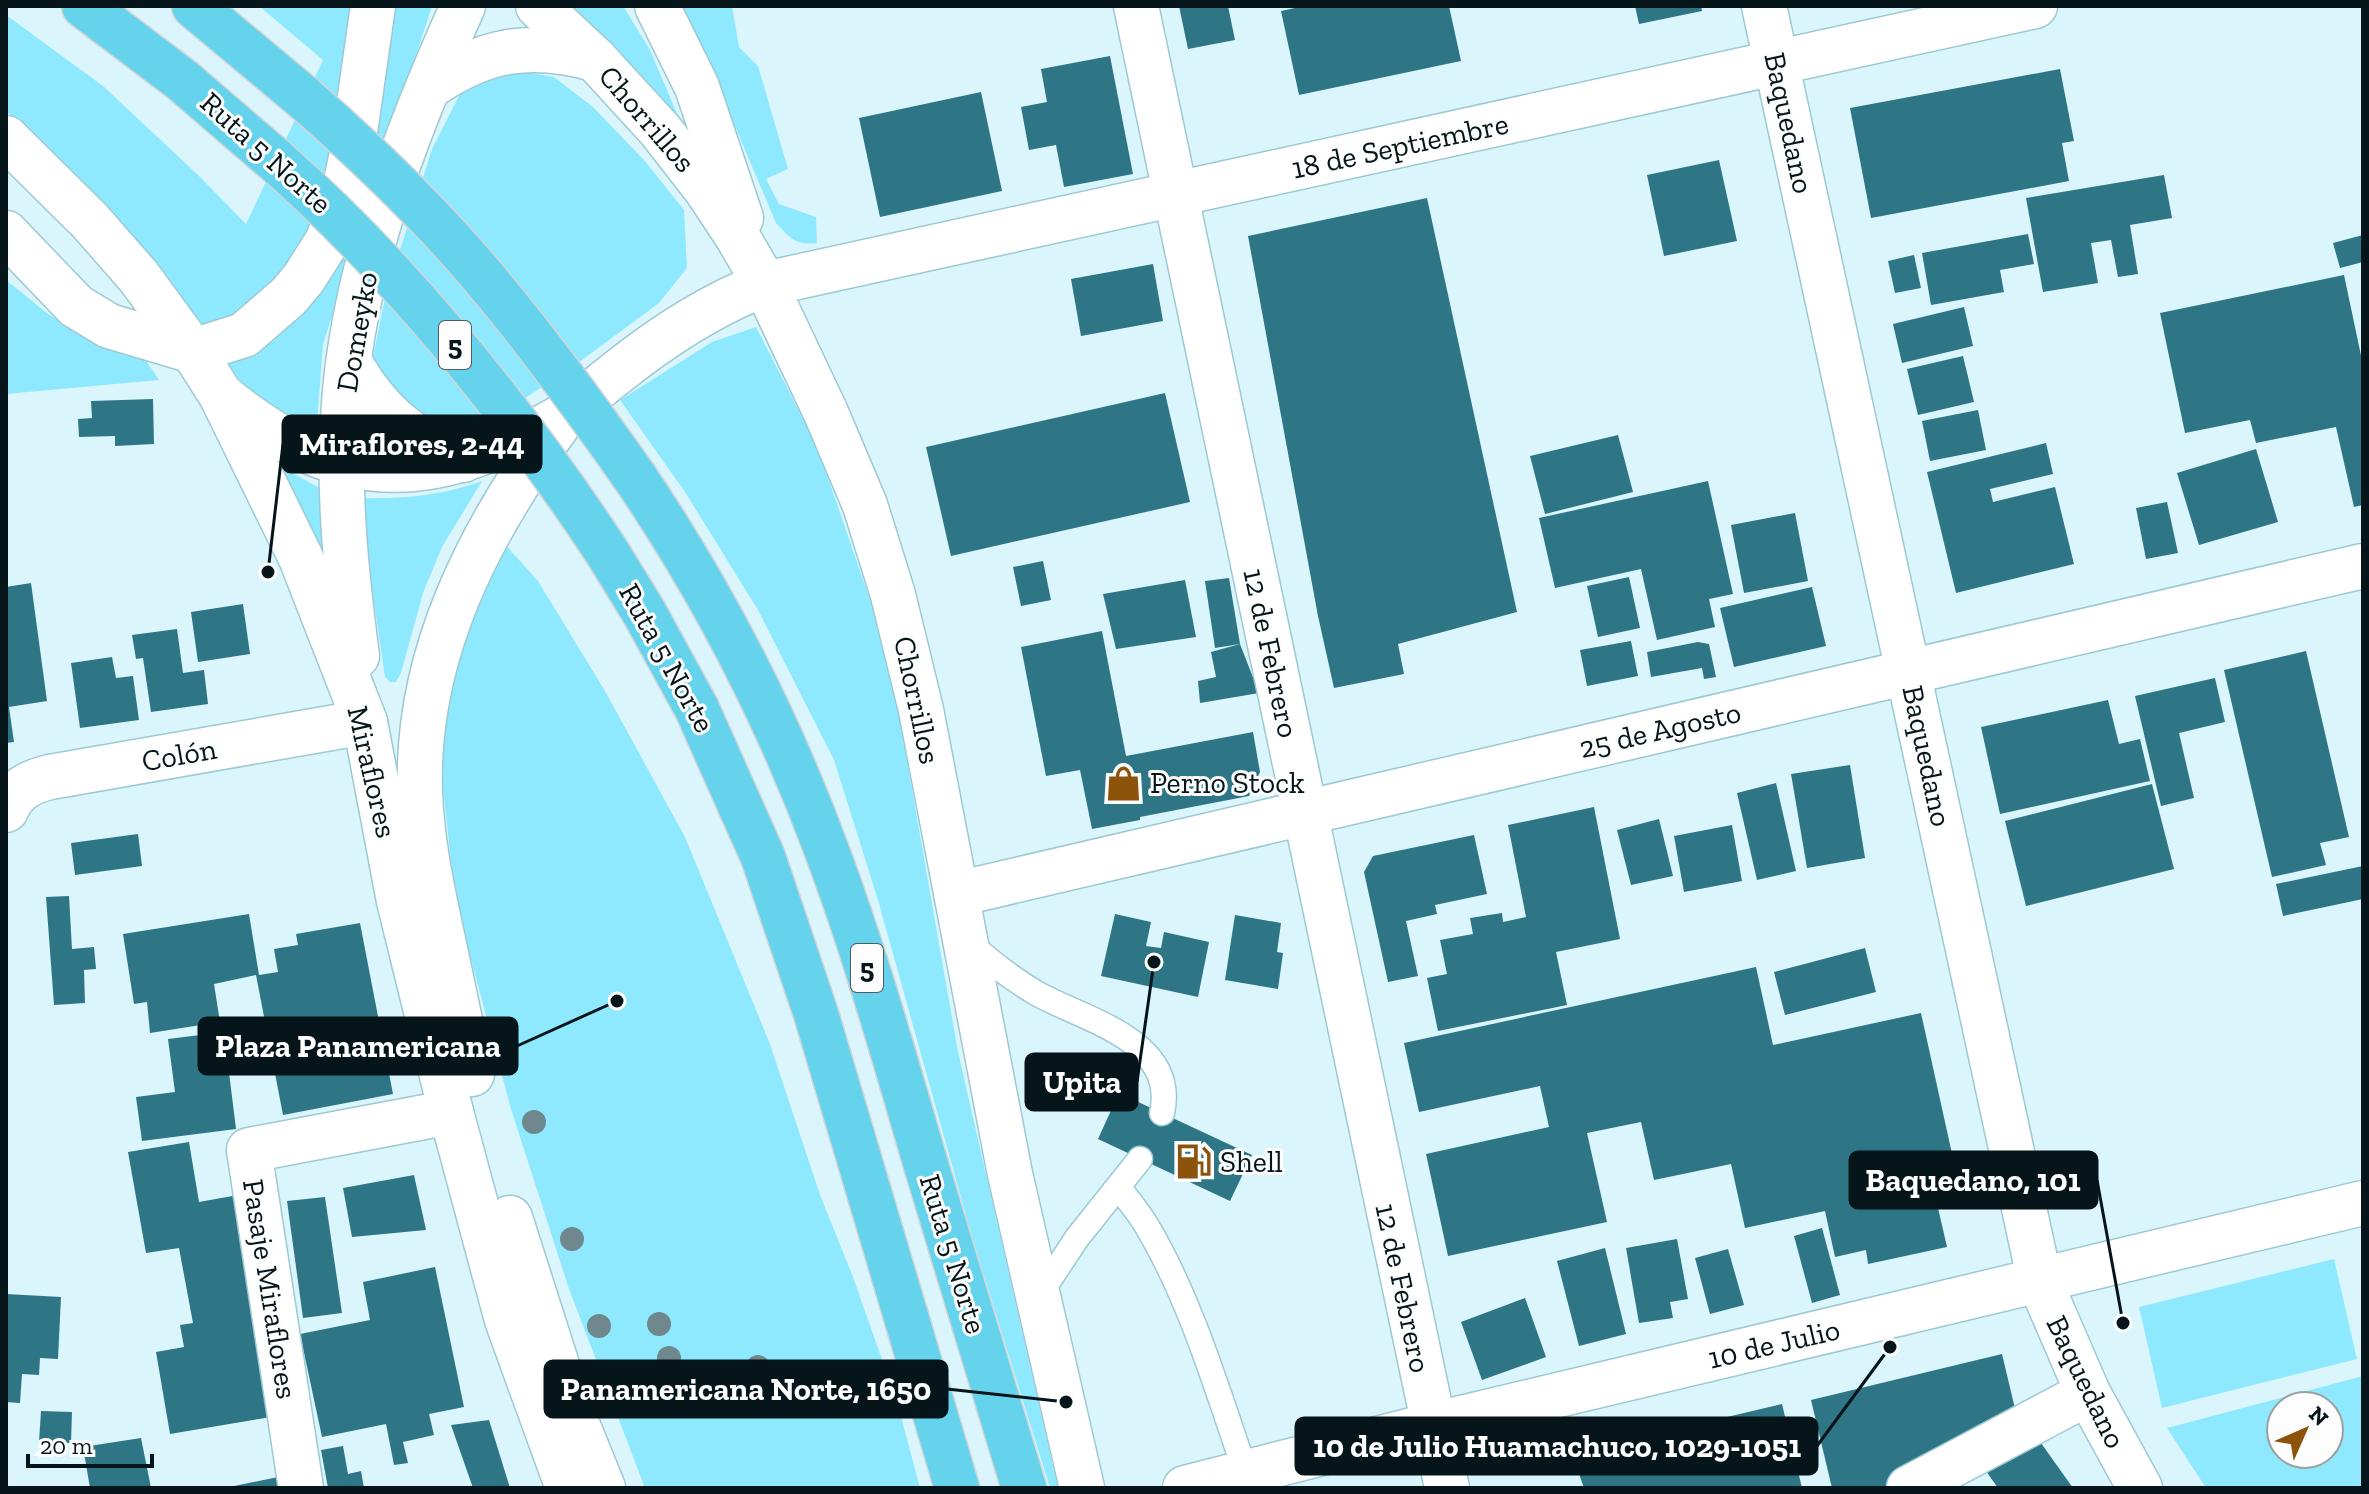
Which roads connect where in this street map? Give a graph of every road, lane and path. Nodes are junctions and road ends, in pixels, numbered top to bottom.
1 (84, 6) edge
2 (194, 6) edge
3 (373, 6) edge
4 (463, 6) edge
5 (538, 6) edge
6 (657, 6) edge
7 (1136, 6) edge
8 (1764, 6) edge
9 (2035, 6) edge
10 (595, 59) junction
11 (1777, 63) junction
12 (428, 88) junction
13 (6, 138) edge
14 (1175, 196) junction
15 (6, 233) edge
16 (765, 284) junction
17 (193, 351) junction
18 (349, 361) junction
19 (221, 395) junction
20 (567, 413) junction
21 (463, 460) junction
22 (341, 463) junction
23 (2363, 566) edge
24 (1909, 672) junction
25 (365, 722) junction
26 (6, 810) edge
27 (1304, 813) junction
28 (957, 894) junction
29 (966, 940) junction
30 (451, 1112) junction
31 (1162, 1113) dead end
32 (1140, 1159) dead end
33 (1119, 1188) junction
34 (2363, 1203) edge
35 (2040, 1282) junction
36 (1038, 1297) junction
37 (2088, 1393) junction
38 (1432, 1425) junction
39 (1246, 1473) junction
40 (301, 1488) edge
41 (568, 1488) edge
42 (603, 1488) edge
43 (957, 1488) edge
44 (1024, 1488) edge
45 (1082, 1488) edge
46 (1185, 1488) edge
47 (1447, 1488) edge
48 (1909, 1488) edge
49 (2140, 1488) edge

1 - 43 highway, Ruta 5 Norte / 5, bridge
2 - 44 highway, Ruta 5 Norte / 5, bridge
3 - 17 street
4 - 12 street, Domeyko
5 - 10 street, Chorrillos
6 - 16 street
7 - 14 street, 12 de Febrero
8 - 11 street, Baquedano
9 - 11 street, 18 de Septiembre
10 - 12 street
10 - 16 street, Chorrillos
11 - 14 street, 18 de Septiembre
11 - 24 street, Baquedano
12 - 18 street, Domeyko
13 - 17 street, Miraflores
14 - 16 street, 18 de Septiembre
14 - 27 street, 12 de Febrero
15 - 17 street
16 - 20 street, 18 de Septiembre
16 - 28 street, Chorrillos
17 - 19 street, Miraflores
18 - 21 street
18 - 22 street, Domeyko
19 - 22 street
19 - 25 street, Miraflores
20 - 21 street
20 - 42 street
21 - 22 street
22 - 25 street, Domeyko
23 - 24 street, 25 de Agosto
24 - 27 street, 25 de Agosto
24 - 35 street, Baquedano
25 - 26 street, Colón
25 - 30 street, Miraflores
27 - 28 street, 25 de Agosto
27 - 38 street, 12 de Febrero
28 - 29 street, Chorrillos
29 - 31 lane
29 - 36 street, Chorrillos
30 - 40 street, Pasaje Miraflores
30 - 41 street, Miraflores
32 - 33 lane
33 - 36 lane
33 - 39 lane
34 - 35 street, 10 de Julio
35 - 37 street, Baquedano
35 - 38 street, 10 de Julio
36 - 45 street, Chorrillos
37 - 48 street
37 - 49 street, Baquedano
38 - 39 street, 10 de Julio
38 - 47 street, 12 de Febrero
39 - 46 street, 10 de Julio

